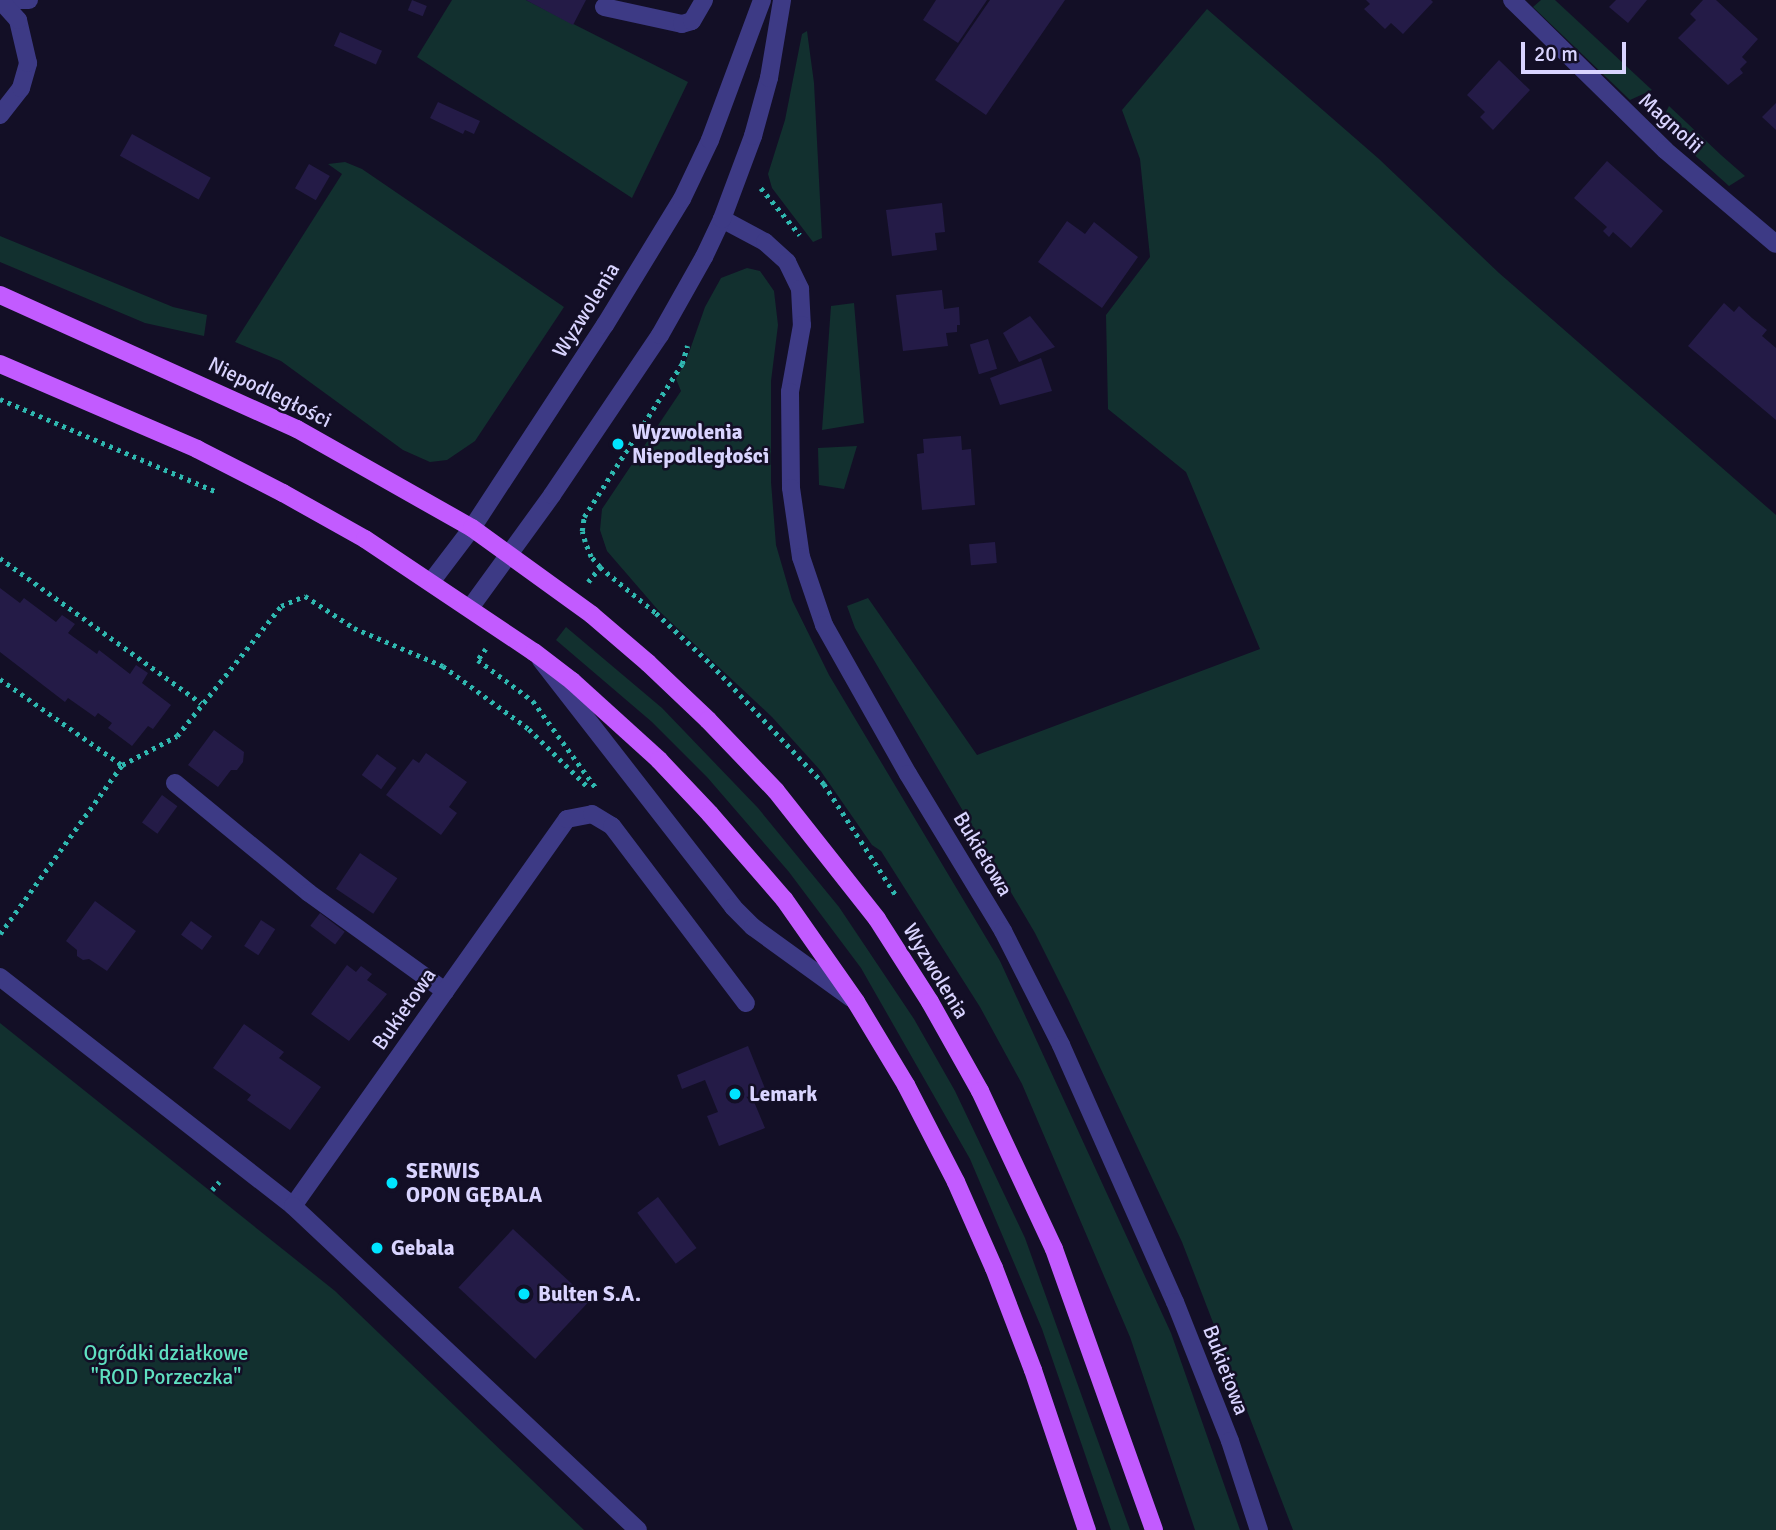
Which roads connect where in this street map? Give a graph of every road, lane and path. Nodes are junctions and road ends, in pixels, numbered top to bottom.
1 (0, 0) edge
2 (11, 0) edge
3 (29, 0) edge
4 (704, 0) edge
5 (762, 0) edge
6 (782, 0) edge
7 (1512, 0) edge
8 (604, 7) dead end
9 (0, 115) edge
10 (722, 219) junction
11 (739, 227) junction
12 (802, 238) dead end
13 (1776, 244) edge
14 (0, 295) edge
15 (689, 341) dead end
16 (0, 364) edge
17 (0, 399) edge
18 (222, 495) dead end
19 (472, 528) junction
20 (508, 553) junction
21 (0, 558) edge
22 (431, 582) junction
23 (573, 601) junction
24 (470, 608) junction
25 (475, 641) dead end
26 (486, 649) junction
27 (534, 652) junction
28 (497, 657) dead end
29 (0, 680) edge
30 (201, 702) junction
31 (122, 765) junction
32 (175, 783) dead end
33 (0, 934) edge
34 (0, 977) edge
35 (445, 992) junction
36 (856, 1002) junction
37 (746, 1003) dead end
38 (293, 1206) junction
39 (638, 1530) edge
40 (1087, 1530) edge
41 (1154, 1530) edge
42 (1259, 1530) edge

1 - 9 street
2 - 3 street
4 - 8 street
5 - 19 street, Wyzwolenia
6 - 10 street
7 - 13 street, Magnolii
10 - 11 street, Bukietowa
10 - 20 street
11 - 12 path
11 - 42 street, Bukietowa
14 - 19 main road, Niepodległości
15 - 23 path
16 - 22 main road
17 - 18 path
19 - 20 main road, Niepodległości
19 - 22 street, Wyzwolenia
20 - 23 main road, Wyzwolenia
20 - 24 street
21 - 30 path
22 - 24 main road
23 - 41 main road, Wyzwolenia
24 - 27 main road
25 - 26 path
26 - 28 path
26 - 30 path
27 - 36 main road
27 - 36 street
29 - 31 path
30 - 31 path
31 - 33 path
32 - 35 street
34 - 38 street
35 - 37 street, Bukietowa
35 - 38 street, Bukietowa
36 - 40 main road
38 - 39 street

